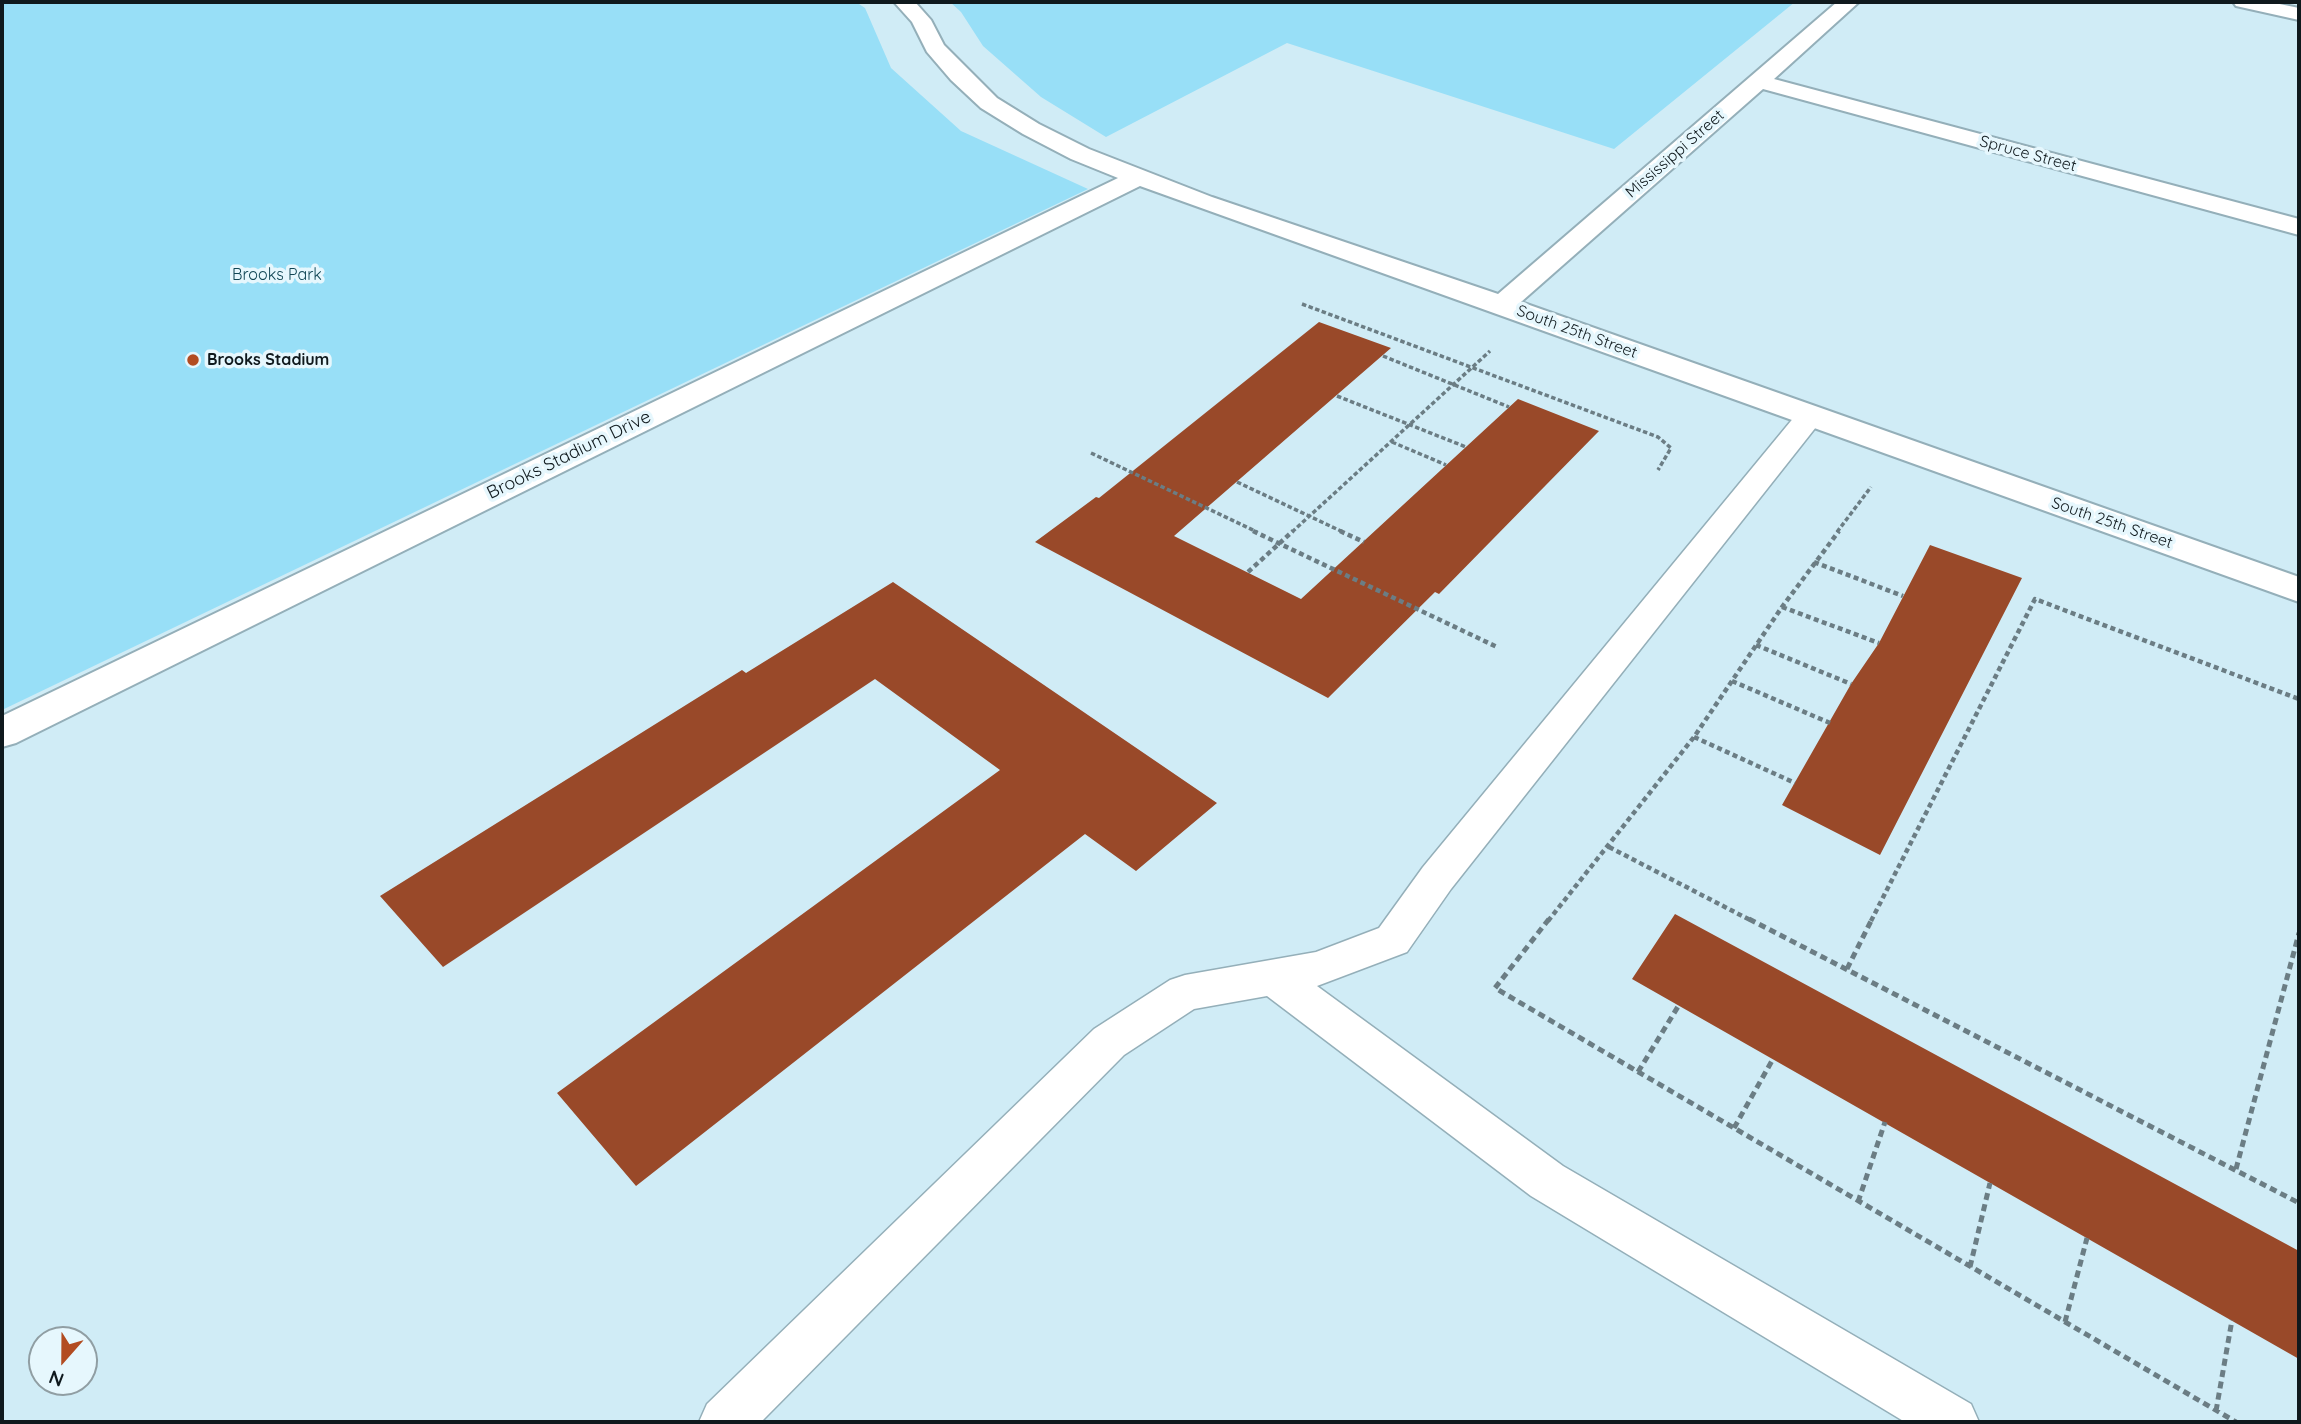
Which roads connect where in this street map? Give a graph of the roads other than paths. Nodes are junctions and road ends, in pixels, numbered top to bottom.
1 (904, 2) edge
2 (1849, 2) edge
3 (2244, 2) edge
4 (2299, 14) edge
5 (1758, 81) junction
6 (1137, 177) junction
7 (2299, 227) edge
8 (1502, 305) junction
9 (1810, 416) junction
10 (2299, 590) edge
11 (2, 733) edge
12 (1273, 978) junction
13 (725, 1422) edge
14 (1953, 1422) edge

1 - 6 street, South 25th Street
2 - 5 street, Mississippi Street
3 - 4 street
5 - 7 street, Spruce Street
5 - 8 street, Mississippi Street
6 - 8 street, South 25th Street
6 - 11 street, Brooks Stadium Drive
8 - 9 street, South 25th Street
9 - 10 street, South 25th Street
9 - 12 lane
12 - 13 lane
12 - 14 lane

